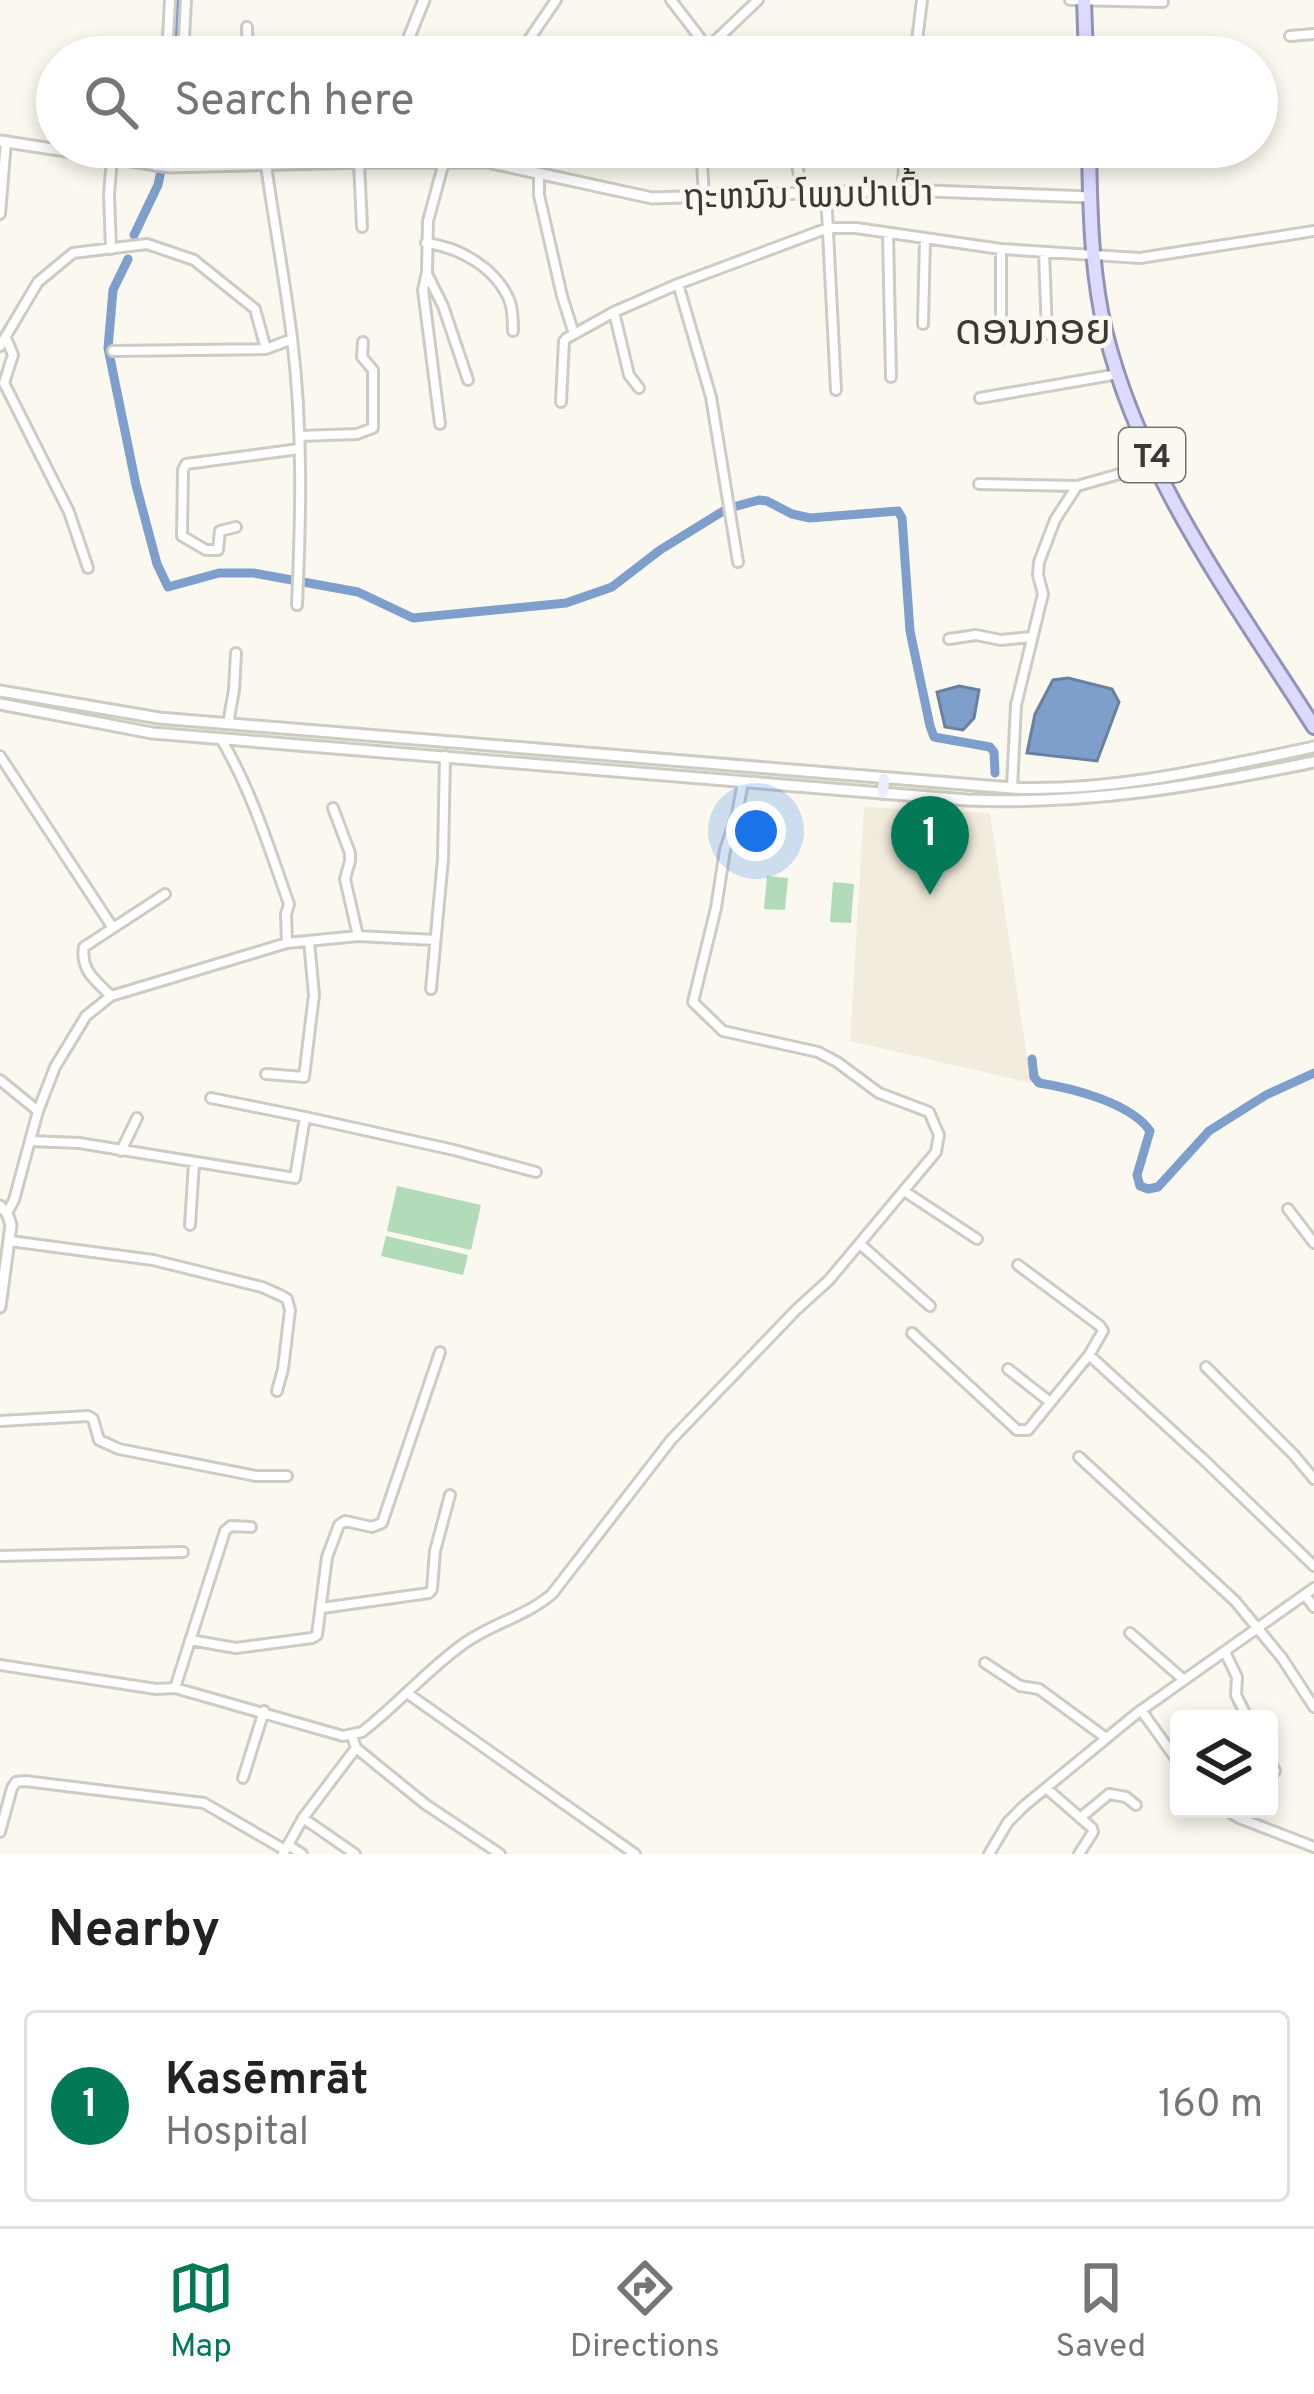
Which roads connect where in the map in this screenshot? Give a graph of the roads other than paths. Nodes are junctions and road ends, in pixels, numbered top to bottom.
1 (170, 0) edge
2 (186, 0) edge
3 (424, 0) edge
4 (556, 0) edge
5 (670, 0) edge
6 (758, 0) edge
7 (922, 0) edge
8 (1070, 0) edge
9 (1084, 0) edge
10 (1163, 2) edge
11 (247, 27) dead end
12 (1314, 34) edge
13 (168, 36) edge
14 (184, 36) edge
15 (247, 36) edge
16 (409, 36) edge
17 (531, 36) edge
18 (698, 36) edge
19 (719, 36) edge
20 (918, 36) edge
21 (1085, 36) edge
22 (1290, 36) dead end
23 (3, 141) edge
24 (36, 146) edge
25 (111, 168) edge
26 (263, 168) edge
27 (362, 168) edge
28 (443, 168) edge
29 (516, 168) edge
30 (702, 168) edge
31 (798, 168) edge
32 (904, 168) edge
33 (1089, 168) edge
34 (539, 173) junction
35 (902, 190) junction
36 (826, 192) junction
37 (803, 193) junction
38 (704, 196) junction
39 (1090, 197) junction
40 (0, 214) edge
41 (362, 226) dead end
42 (828, 228) junction
43 (1314, 231) edge
44 (888, 234) junction
45 (925, 239) junction
46 (426, 243) junction
47 (111, 249) junction
48 (1001, 249) junction
49 (1044, 252) junction
50 (1095, 255) junction
51 (427, 272) junction
52 (678, 284) junction
53 (614, 312) junction
54 (923, 324) dead end
55 (513, 332) dead end
56 (574, 334) junction
57 (1047, 334) dead end
58 (292, 339) junction
59 (1001, 340) dead end
60 (2, 341) edge
61 (363, 342) dead end
62 (266, 349) junction
63 (113, 351) dead end
64 (1118, 374) junction
65 (891, 377) dead end
66 (468, 380) dead end
67 (639, 388) dead end
68 (836, 390) dead end
69 (980, 398) dead end
70 (561, 402) dead end
71 (440, 424) dead end
72 (300, 436) junction
73 (299, 449) junction
74 (1156, 464) junction
75 (979, 484) dead end
76 (1077, 486) junction
77 (236, 527) dead end
78 (738, 562) dead end
79 (88, 568) dead end
80 (297, 605) dead end
81 (1031, 638) junction
82 (949, 639) dead end
83 (236, 653) dead end
84 (0, 692) edge
85 (0, 704) edge
86 (228, 724) junction
87 (1314, 727) edge
88 (220, 738) junction
89 (1314, 747) edge
90 (0, 756) edge
91 (446, 756) junction
92 (1314, 762) edge
93 (884, 779) junction
94 (743, 782) junction
95 (1012, 788) junction
96 (883, 793) junction
97 (333, 808) dead end
98 (165, 894) dead end
99 (113, 928) junction
100 (358, 936) junction
101 (435, 940) junction
102 (310, 941) junction
103 (287, 943) junction
104 (431, 989) dead end
105 (110, 996) junction
106 (266, 1074) dead end
107 (0, 1080) edge
108 (211, 1099) dead end
109 (38, 1111) junction
110 (137, 1118) dead end
111 (305, 1118) junction
112 (30, 1141) junction
113 (121, 1151) junction
114 (194, 1163) junction
115 (536, 1172) dead end
116 (904, 1191) junction
117 (4, 1209) edge
118 (1288, 1209) dead end
119 (190, 1225) dead end
120 (977, 1239) dead end
121 (10, 1241) junction
122 (1314, 1243) edge
123 (860, 1244) junction
124 (1018, 1265) dead end
125 (2, 1280) edge
126 (930, 1306) dead end
127 (0, 1307) edge
128 (912, 1333) dead end
129 (440, 1352) dead end
130 (1089, 1355) junction
131 (1206, 1367) dead end
132 (1008, 1369) dead end
133 (277, 1391) dead end
134 (1050, 1402) junction
135 (0, 1421) edge
136 (1079, 1457) dead end
137 (287, 1476) dead end
138 (1314, 1479) edge
139 (450, 1495) dead end
140 (251, 1527) dead end
141 (183, 1552) dead end
142 (0, 1556) edge
143 (1314, 1566) edge
144 (1310, 1591) edge
145 (1314, 1607) edge
146 (322, 1608) junction
147 (1258, 1627) junction
148 (1130, 1633) dead end
149 (190, 1640) junction
150 (1225, 1652) junction
151 (985, 1663) dead end
152 (0, 1665) edge
153 (1184, 1680) junction
154 (175, 1688) junction
155 (407, 1693) junction
156 (1314, 1707) edge
157 (1141, 1710) junction
158 (1244, 1710) edge
159 (264, 1712) junction
160 (352, 1736) junction
161 (1106, 1738) junction
162 (356, 1748) junction
163 (1170, 1750) edge
164 (243, 1778) dead end
165 (1046, 1788) junction
166 (1136, 1805) dead end
167 (303, 1818) junction
168 (1080, 1818) junction
169 (1242, 1818) edge
170 (0, 1832) edge
171 (1314, 1847) edge
172 (286, 1850) edge
173 (991, 1853) edge
174 (302, 1854) edge
175 (355, 1854) edge
176 (500, 1854) edge
177 (635, 1854) edge
178 (1079, 1854) edge

1 - 13 street
2 - 14 street
3 - 16 street
4 - 17 street
5 - 18 street
6 - 19 street
7 - 20 street
8 - 9 street
9 - 10 street
9 - 21 main road
11 - 15 street
12 - 22 street
23 - 24 street, ຖະຫນົນ ໂພນປ່າເປົ້າ
23 - 40 street
25 - 47 street
26 - 58 street
27 - 41 street
28 - 46 street
29 - 34 street, ຖະຫນົນ ໂພນປ່າເປົ້າ
30 - 38 street
31 - 37 street
32 - 35 street
33 - 39 main road, T4
34 - 38 street, ຖະຫນົນ ໂພນປ່າເປົ້າ
34 - 56 street
35 - 36 street, ຖະຫນົນ ໂພນປ່າເປົ້າ
35 - 39 street, ຖະຫນົນ ໂພນປ່າເປົ້າ
36 - 37 street, ຖະຫນົນ ໂພນປ່າເປົ້າ
36 - 42 street
37 - 38 street, ຖະຫນົນ ໂພນປ່າເປົ້າ
39 - 50 main road, T4
42 - 44 street
42 - 52 street
42 - 68 street
43 - 50 street
44 - 45 street
44 - 65 street
45 - 48 street
45 - 54 street
46 - 51 street
46 - 55 street
47 - 60 street
47 - 62 street
48 - 49 street
48 - 59 street
49 - 50 street
49 - 57 street
50 - 64 main road, T4
51 - 66 street
51 - 71 street
52 - 53 street
52 - 78 street
53 - 56 street
53 - 67 street
56 - 70 street
58 - 62 street
58 - 72 street
60 - 79 street
61 - 72 street
62 - 63 street
64 - 69 street
64 - 74 main road, T4
72 - 73 street
73 - 77 street
73 - 80 street
74 - 76 street
74 - 87 main road, T4
75 - 76 street
76 - 81 street
81 - 82 street
81 - 95 street
83 - 86 street
84 - 86 street
85 - 88 street
86 - 93 street
88 - 91 street
88 - 103 street
89 - 95 street
90 - 99 street
91 - 94 street
91 - 101 street
92 - 96 street
93 - 95 street
93 - 96 main road
94 - 96 street
94 - 116 street
97 - 100 street
98 - 99 street
99 - 105 street
100 - 101 street
100 - 102 street
101 - 104 street
102 - 103 street
102 - 106 street
103 - 105 street
105 - 109 street
107 - 109 street
108 - 111 street
109 - 112 street
110 - 113 street
111 - 114 street
111 - 115 street
112 - 113 street
112 - 117 street
113 - 114 street
114 - 119 street
116 - 120 street
116 - 123 street
117 - 121 street
118 - 122 street
121 - 125 street
121 - 133 street
123 - 126 street
123 - 155 street
124 - 130 street
125 - 127 street
128 - 134 street
129 - 146 street
130 - 134 street
130 - 143 street
131 - 138 street
132 - 134 street
135 - 137 street
136 - 147 street
139 - 146 street
140 - 149 street
141 - 142 street
144 - 145 street
144 - 147 street
146 - 149 street
147 - 150 street
147 - 156 street
148 - 153 street
149 - 154 street
150 - 153 street
150 - 158 street
151 - 161 street
152 - 154 street
153 - 157 street
154 - 159 street
155 - 160 street
155 - 177 street
157 - 161 street
157 - 163 street
159 - 160 street
159 - 164 street
160 - 162 street
161 - 165 street
162 - 167 street
162 - 176 street
165 - 168 street
165 - 173 street
166 - 168 street
167 - 172 street
167 - 175 street
168 - 178 street
169 - 171 street
170 - 172 street
172 - 174 street

